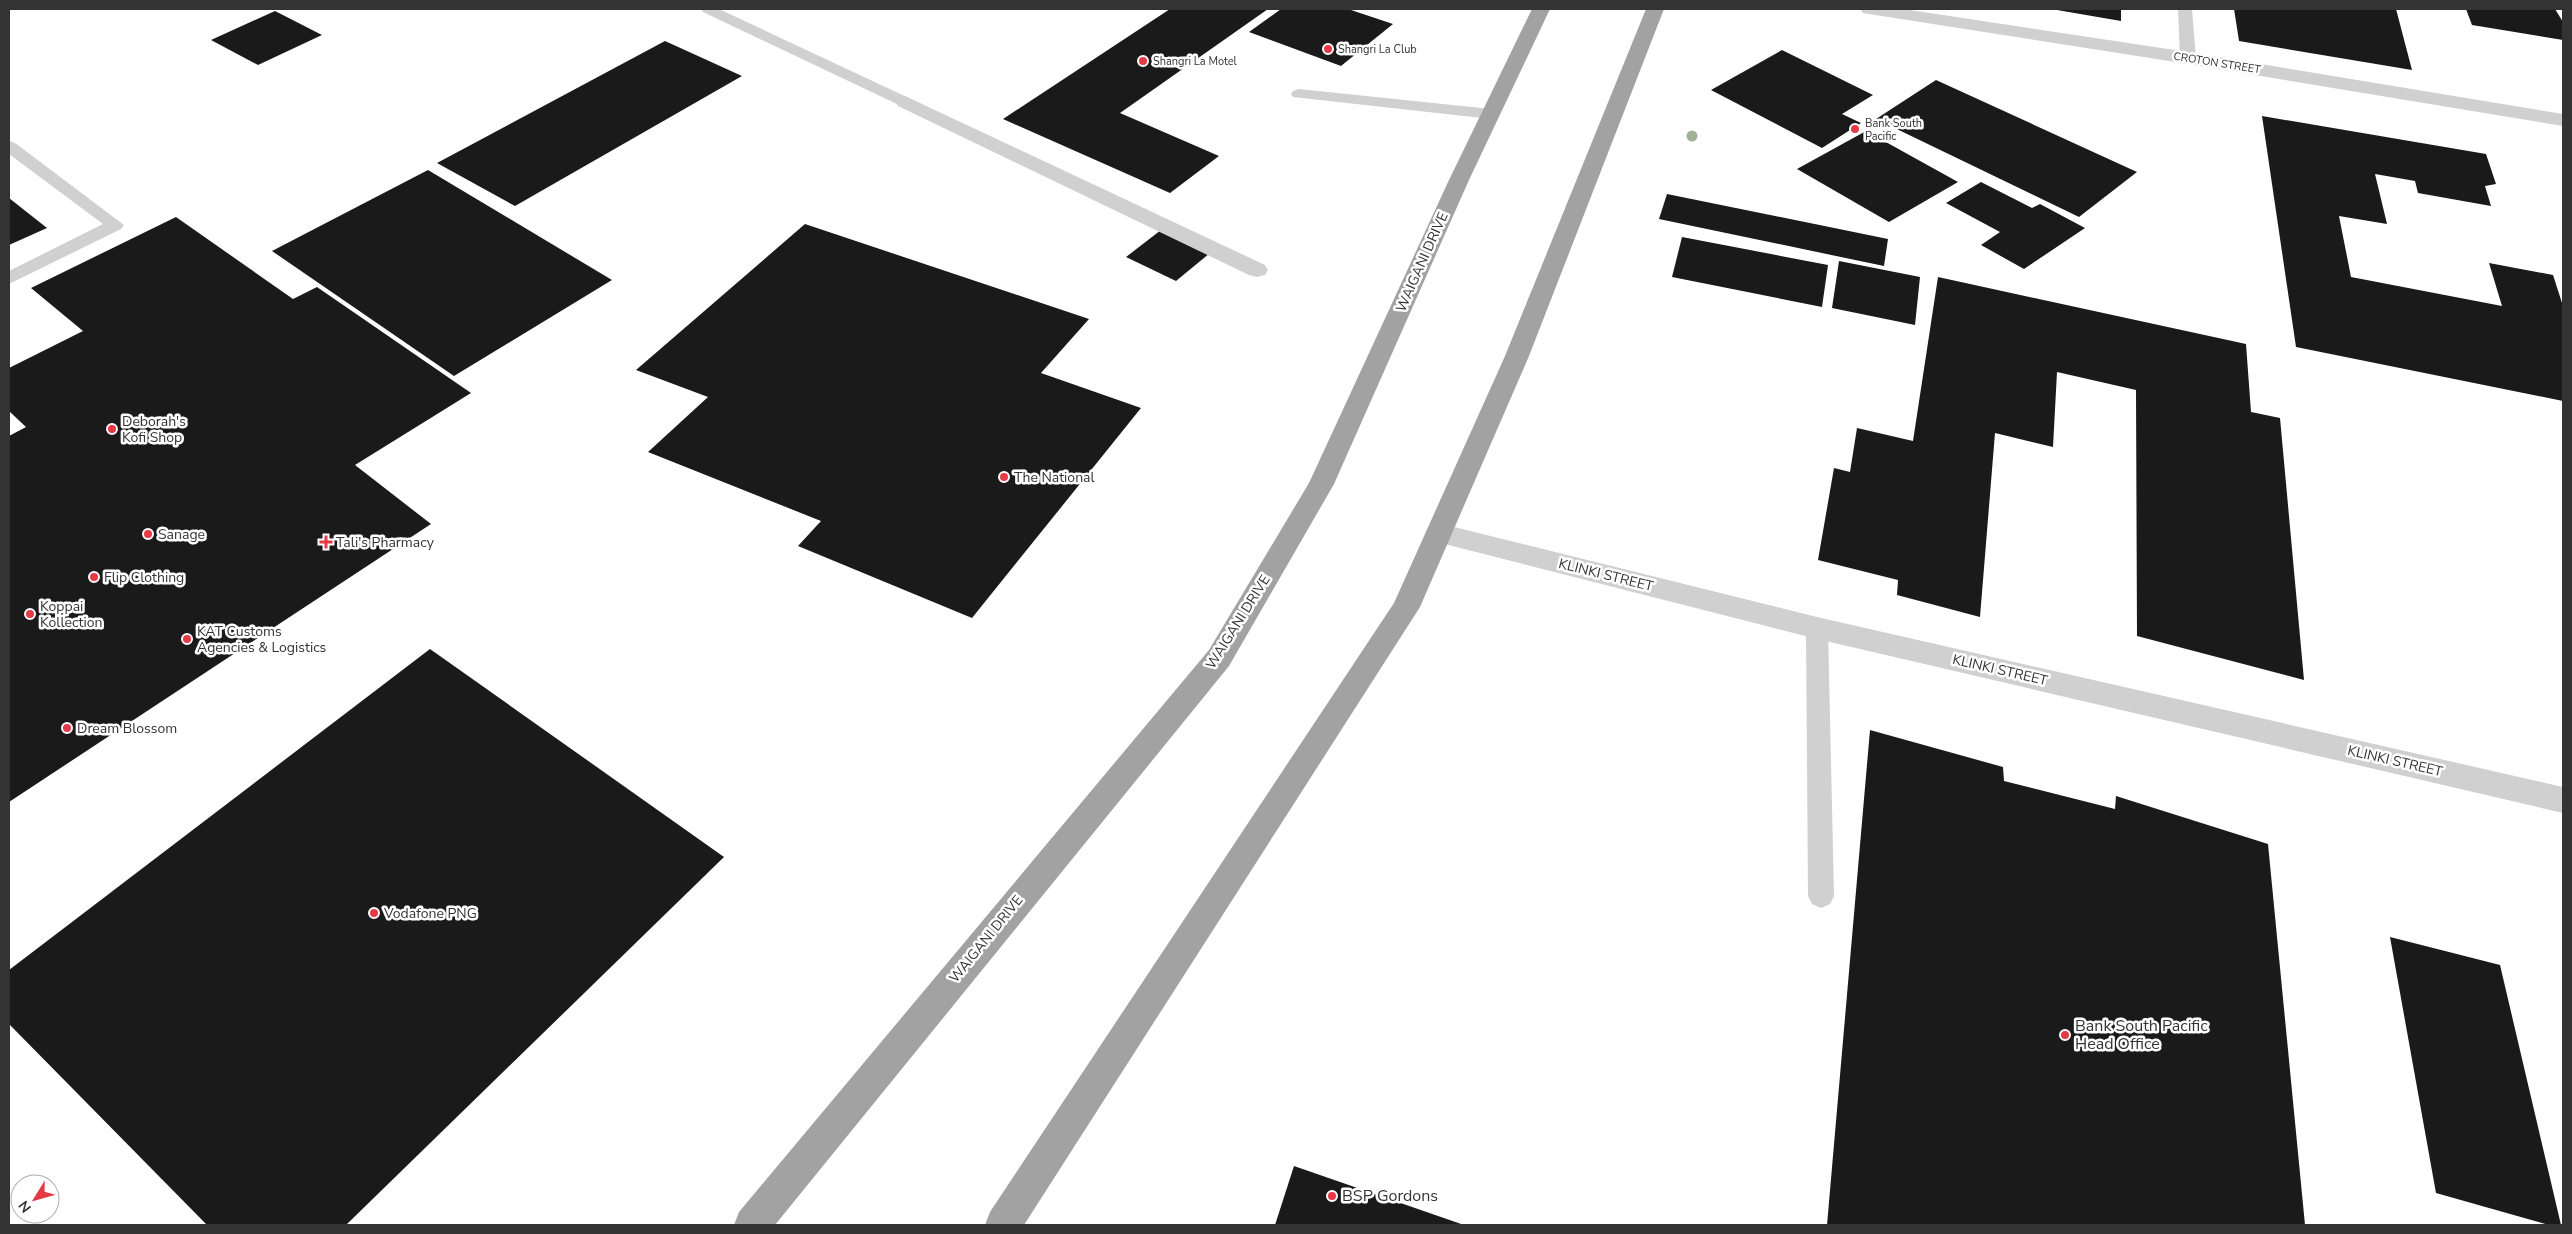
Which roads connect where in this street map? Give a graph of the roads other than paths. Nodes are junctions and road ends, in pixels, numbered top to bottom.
1 (708, 9) edge
2 (1541, 9) edge
3 (1655, 9) edge
4 (1869, 9) edge
5 (2185, 9) edge
6 (2188, 58) junction
7 (1299, 94) dead end
8 (905, 102) joint
9 (1491, 114) junction
10 (2563, 120) edge
11 (9, 146) edge
12 (1257, 270) dead end
13 (9, 278) edge
14 (1438, 533) junction
15 (1818, 628) junction
16 (2563, 800) edge
17 (1820, 896) dead end
18 (752, 1225) edge
19 (1003, 1225) edge

1 - 8 lane
2 - 9 highway, WAIGANI DRIVE
3 - 14 highway
4 - 6 street, CROTON STREET
5 - 6 lane
6 - 10 street, CROTON STREET
7 - 9 lane
8 - 12 street
9 - 18 highway, WAIGANI DRIVE
11 - 13 lane
14 - 15 street, KLINKI STREET
14 - 19 highway
15 - 16 street, KLINKI STREET
15 - 17 lane

